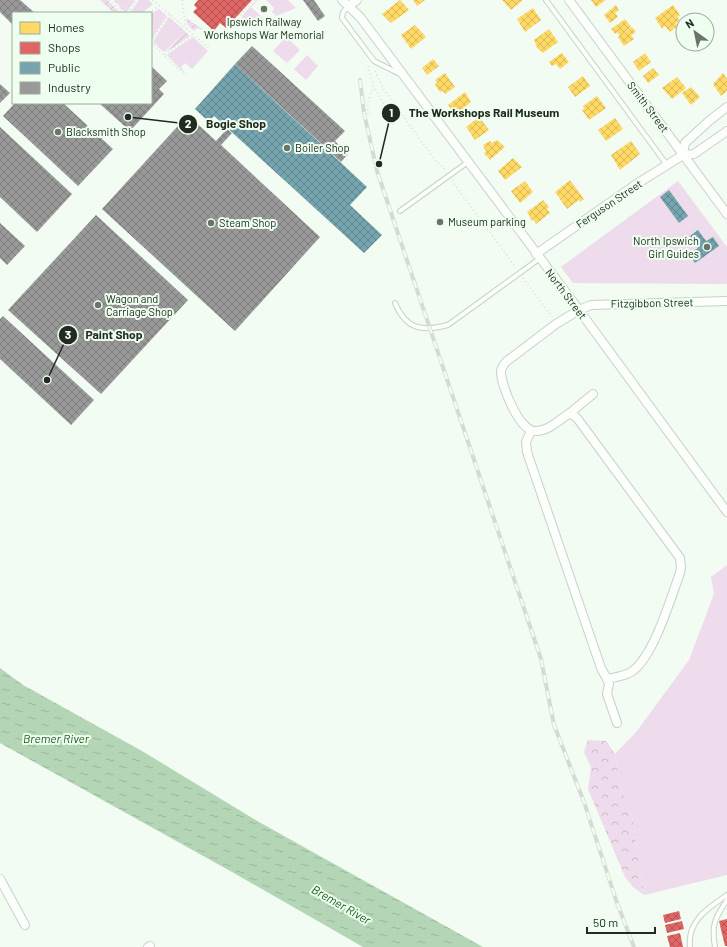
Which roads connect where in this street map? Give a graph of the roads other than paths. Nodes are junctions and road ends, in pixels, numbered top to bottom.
1 (357, 0) edge
2 (546, 0) edge
3 (569, 0) edge
4 (346, 2) edge
5 (404, 76) junction
6 (727, 107) edge
7 (727, 131) edge
8 (683, 155) junction
9 (468, 162) junction
10 (667, 165) junction
11 (400, 211) dead end
12 (727, 214) edge
13 (538, 256) junction
14 (727, 302) edge
15 (396, 303) dead end
16 (578, 310) junction
17 (593, 394) dead end
18 (570, 413) junction
19 (531, 431) junction
20 (727, 512) edge
21 (608, 679) junction
22 (617, 723) dead end
23 (0, 879) edge
24 (727, 895) edge
25 (727, 900) edge
26 (25, 925) dead end
27 (690, 947) edge
28 (715, 947) edge

1 - 4 street
2 - 10 lane, Smith Street
3 - 8 street, Smith Street
4 - 5 street, North Street
4 - 5 lane, North Street
5 - 9 street, North Street
6 - 8 street
7 - 8 street, Ferguson Street
8 - 10 street, Ferguson Street
8 - 12 street, Smith Street
9 - 11 lane
9 - 13 street, North Street
10 - 13 street, Ferguson Street
13 - 15 lane
13 - 16 street, North Street
14 - 16 street, Fitzgibbon Street
16 - 19 street, Fitzgibbon Street
16 - 20 street, North Street
17 - 18 street
18 - 19 street
18 - 21 street
19 - 21 street
21 - 22 street
23 - 26 street
24 - 27 lane
25 - 28 lane

